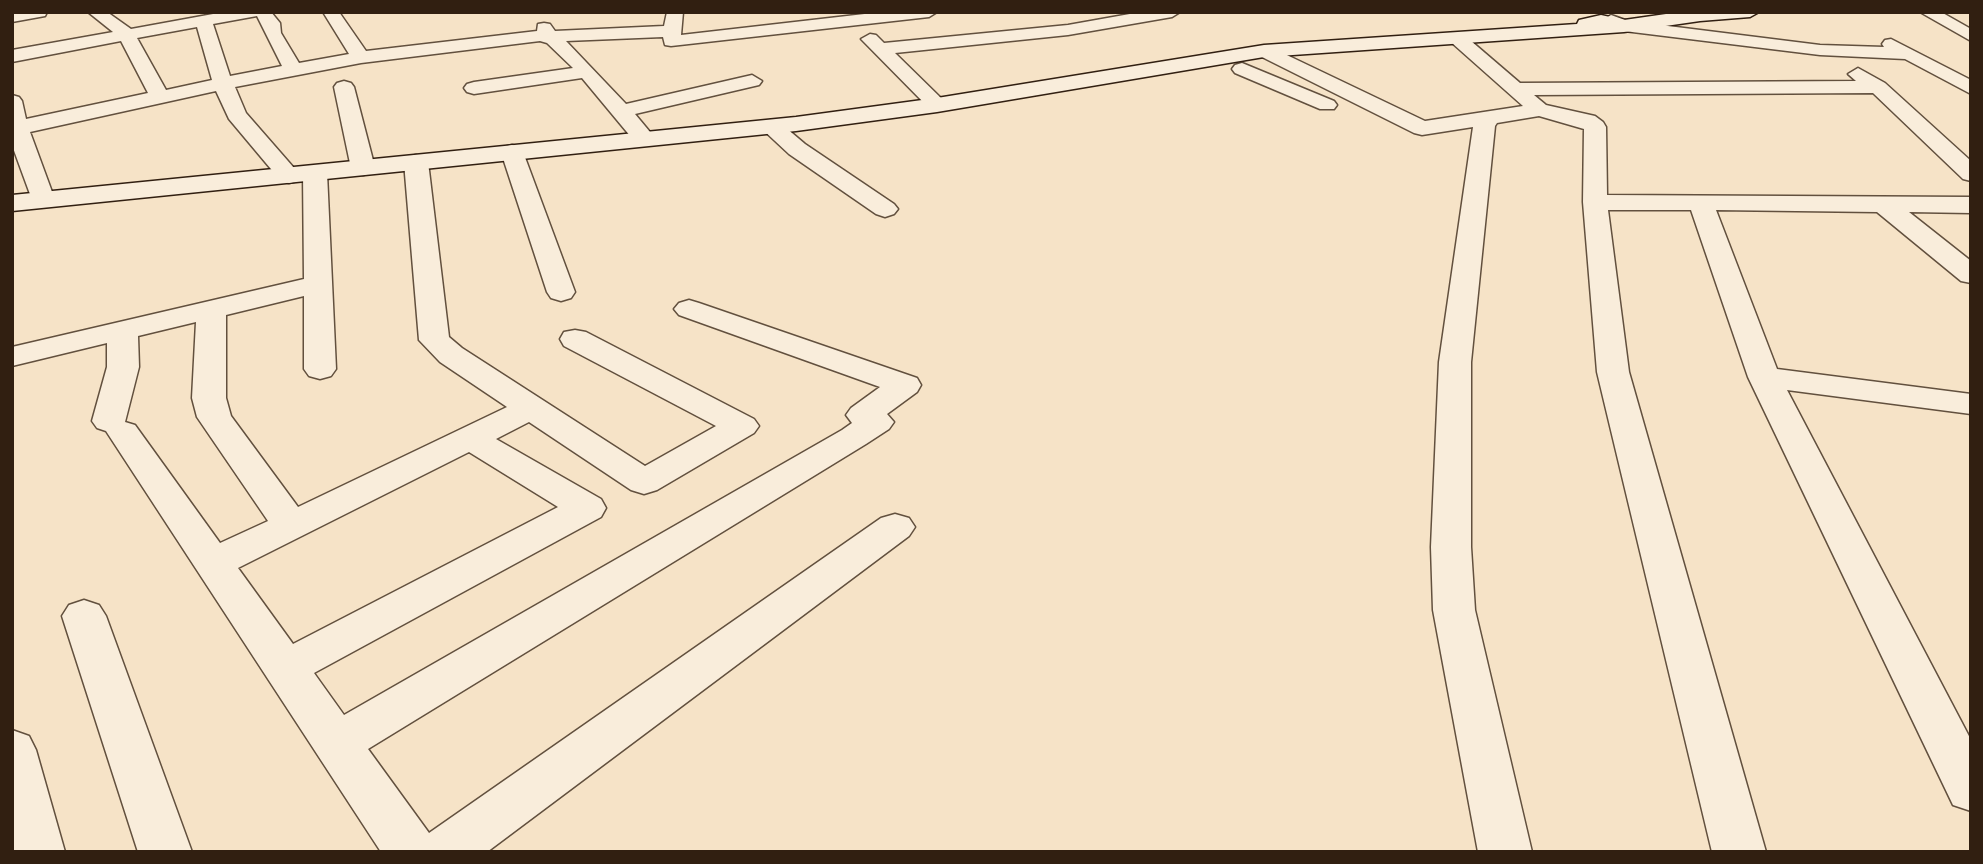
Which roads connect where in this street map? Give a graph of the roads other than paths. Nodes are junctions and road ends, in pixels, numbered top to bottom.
1 (39, 12) edge
2 (262, 12) edge
3 (331, 12) edge
4 (536, 12) edge
5 (675, 12) edge
6 (751, 12) edge
7 (1172, 12) edge
8 (1751, 12) edge
9 (1928, 12) edge
10 (245, 13) edge
11 (1534, 13) edge
12 (1694, 13) edge
13 (12, 18) edge
14 (935, 18) edge
15 (204, 22) junction
16 (111, 23) edge
17 (857, 23) edge
18 (1612, 23) junction
19 (671, 31) junction
20 (752, 32) junction
21 (1877, 36) dead end
22 (1971, 36) edge
23 (549, 37) junction
24 (1458, 39) junction
25 (12, 40) edge
26 (879, 49) junction
27 (1820, 50) junction
28 (1264, 51) junction
29 (1911, 54) junction
30 (12, 56) edge
31 (361, 57) junction
32 (293, 69) junction
33 (1242, 69) dead end
34 (586, 72) junction
35 (752, 81) dead end
36 (225, 83) junction
37 (344, 87) dead end
38 (1878, 87) junction
39 (474, 88) dead end
40 (1971, 88) edge
41 (160, 97) junction
42 (1528, 100) junction
43 (12, 102) edge
44 (937, 105) junction
45 (622, 111) junction
46 (1347, 114) dead end
47 (1490, 118) junction
48 (1371, 126) dead end
49 (771, 127) junction
50 (15, 128) edge
51 (1422, 128) junction
52 (644, 138) junction
53 (512, 152) junction
54 (416, 162) junction
55 (363, 168) junction
56 (302, 174) junction
57 (1971, 174) edge
58 (43, 200) junction
59 (1595, 202) junction
60 (12, 203) edge
61 (1700, 203) junction
62 (1884, 205) junction
63 (1971, 205) edge
64 (885, 209) dead end
65 (1971, 275) edge
66 (317, 284) junction
67 (561, 292) dead end
68 (211, 309) junction
69 (689, 309) dead end
70 (123, 330) junction
71 (575, 339) dead end
72 (12, 357) edge
73 (320, 369) dead end
74 (1764, 377) junction
75 (1956, 403) edge
76 (531, 408) junction
77 (1971, 433) edge
78 (470, 438) junction
79 (291, 526) junction
80 (895, 527) dead end
81 (213, 563) junction
82 (84, 616) dead end
83 (285, 668) junction
84 (337, 743) junction
85 (12, 750) edge
86 (1971, 790) edge
87 (38, 852) edge
88 (165, 852) edge
89 (411, 852) edge
90 (445, 852) edge
91 (1505, 852) edge
92 (1739, 852) edge

1 - 13 street
2 - 32 street
3 - 31 street
4 - 23 street
5 - 19 street
6 - 20 street
7 - 26 street
8 - 12 street
9 - 22 street
10 - 15 street
11 - 18 street
12 - 18 street
14 - 17 street
15 - 16 street
15 - 36 street
16 - 25 street
16 - 30 street
16 - 41 street
17 - 20 street
17 - 26 street
18 - 24 street
18 - 27 street
19 - 20 street
19 - 23 street
21 - 29 street
23 - 31 street
23 - 34 street
24 - 28 street
24 - 42 street
26 - 44 street
27 - 29 street
27 - 38 street
28 - 44 street
28 - 51 street
29 - 40 street
31 - 32 street
32 - 36 street
33 - 46 street
34 - 39 street
34 - 45 street
35 - 45 street
36 - 41 street
36 - 56 street
37 - 55 street
38 - 42 street
38 - 57 street
41 - 50 street
42 - 47 street
42 - 59 street
43 - 50 street
44 - 49 street
45 - 52 street
47 - 51 street
47 - 91 street
48 - 51 street
49 - 52 street
49 - 64 street
50 - 58 street
52 - 53 street
53 - 54 street
53 - 67 street
54 - 55 street
54 - 76 street
55 - 56 street
56 - 58 street
56 - 66 street
58 - 60 street
59 - 61 street
59 - 92 street
61 - 62 street
61 - 74 street
62 - 63 street
62 - 65 street
66 - 68 street
66 - 73 street
68 - 70 street
68 - 79 street
69 - 84 street
70 - 72 street
70 - 81 street
71 - 76 street
74 - 75 street
74 - 86 street
75 - 77 street
76 - 78 street
78 - 79 street
78 - 83 street
79 - 81 street
80 - 90 street
81 - 83 street
82 - 88 street
83 - 84 street
84 - 89 street
85 - 87 street

